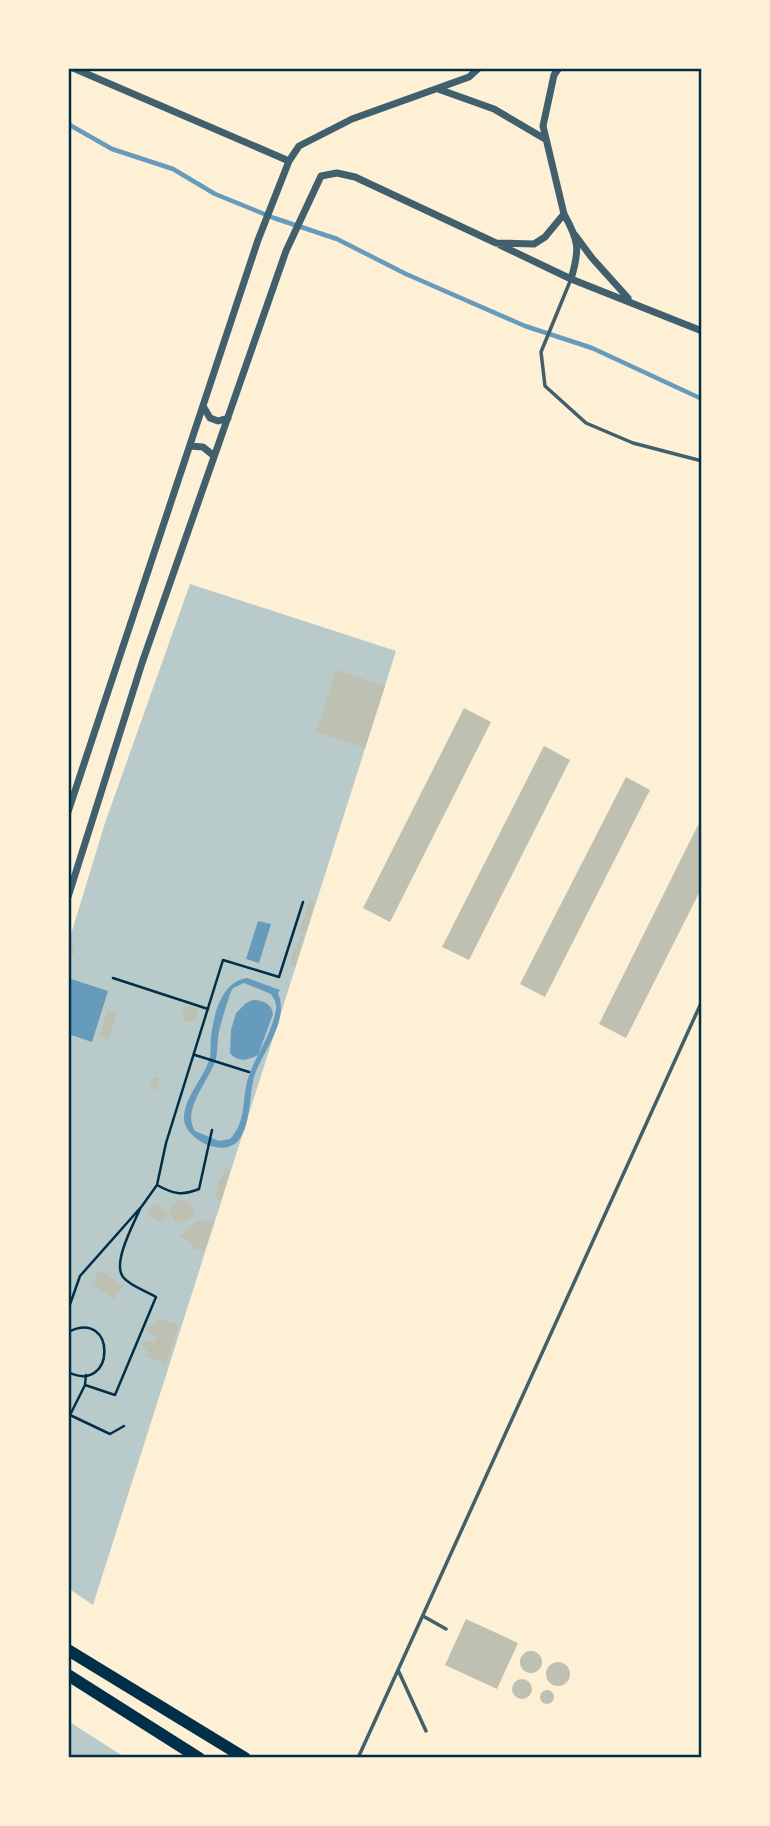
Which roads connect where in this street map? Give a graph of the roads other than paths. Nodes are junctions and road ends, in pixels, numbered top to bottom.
1 (74, 68) edge
2 (480, 68) edge
3 (559, 68) edge
4 (437, 89) junction
5 (545, 139) junction
6 (289, 161) junction
7 (564, 214) junction
8 (575, 235) junction
9 (496, 243) junction
10 (571, 279) junction
11 (631, 301) junction
12 (702, 331) edge
13 (203, 406) junction
14 (228, 418) junction
15 (190, 446) junction
16 (214, 456) junction
17 (702, 461) edge
18 (68, 812) edge
19 (68, 897) edge
20 (702, 1001) edge
21 (423, 1615) junction
22 (446, 1629) dead end
23 (68, 1650) edge
24 (398, 1670) junction
25 (68, 1675) edge
26 (426, 1731) dead end
27 (199, 1758) edge
28 (245, 1758) edge
29 (358, 1758) edge

1 - 6 street
2 - 4 street
3 - 5 street
4 - 5 street
4 - 6 street
5 - 7 street
6 - 13 street
7 - 8 street
7 - 9 street
8 - 10 street
8 - 11 street
9 - 10 street
9 - 14 street
10 - 11 street
10 - 17 lane
11 - 12 street
13 - 14 street
13 - 15 street
14 - 16 street
15 - 16 street
15 - 18 street
16 - 19 street
20 - 21 lane
21 - 22 lane
21 - 24 lane
23 - 28 highway
24 - 26 lane
24 - 29 lane
25 - 27 highway

